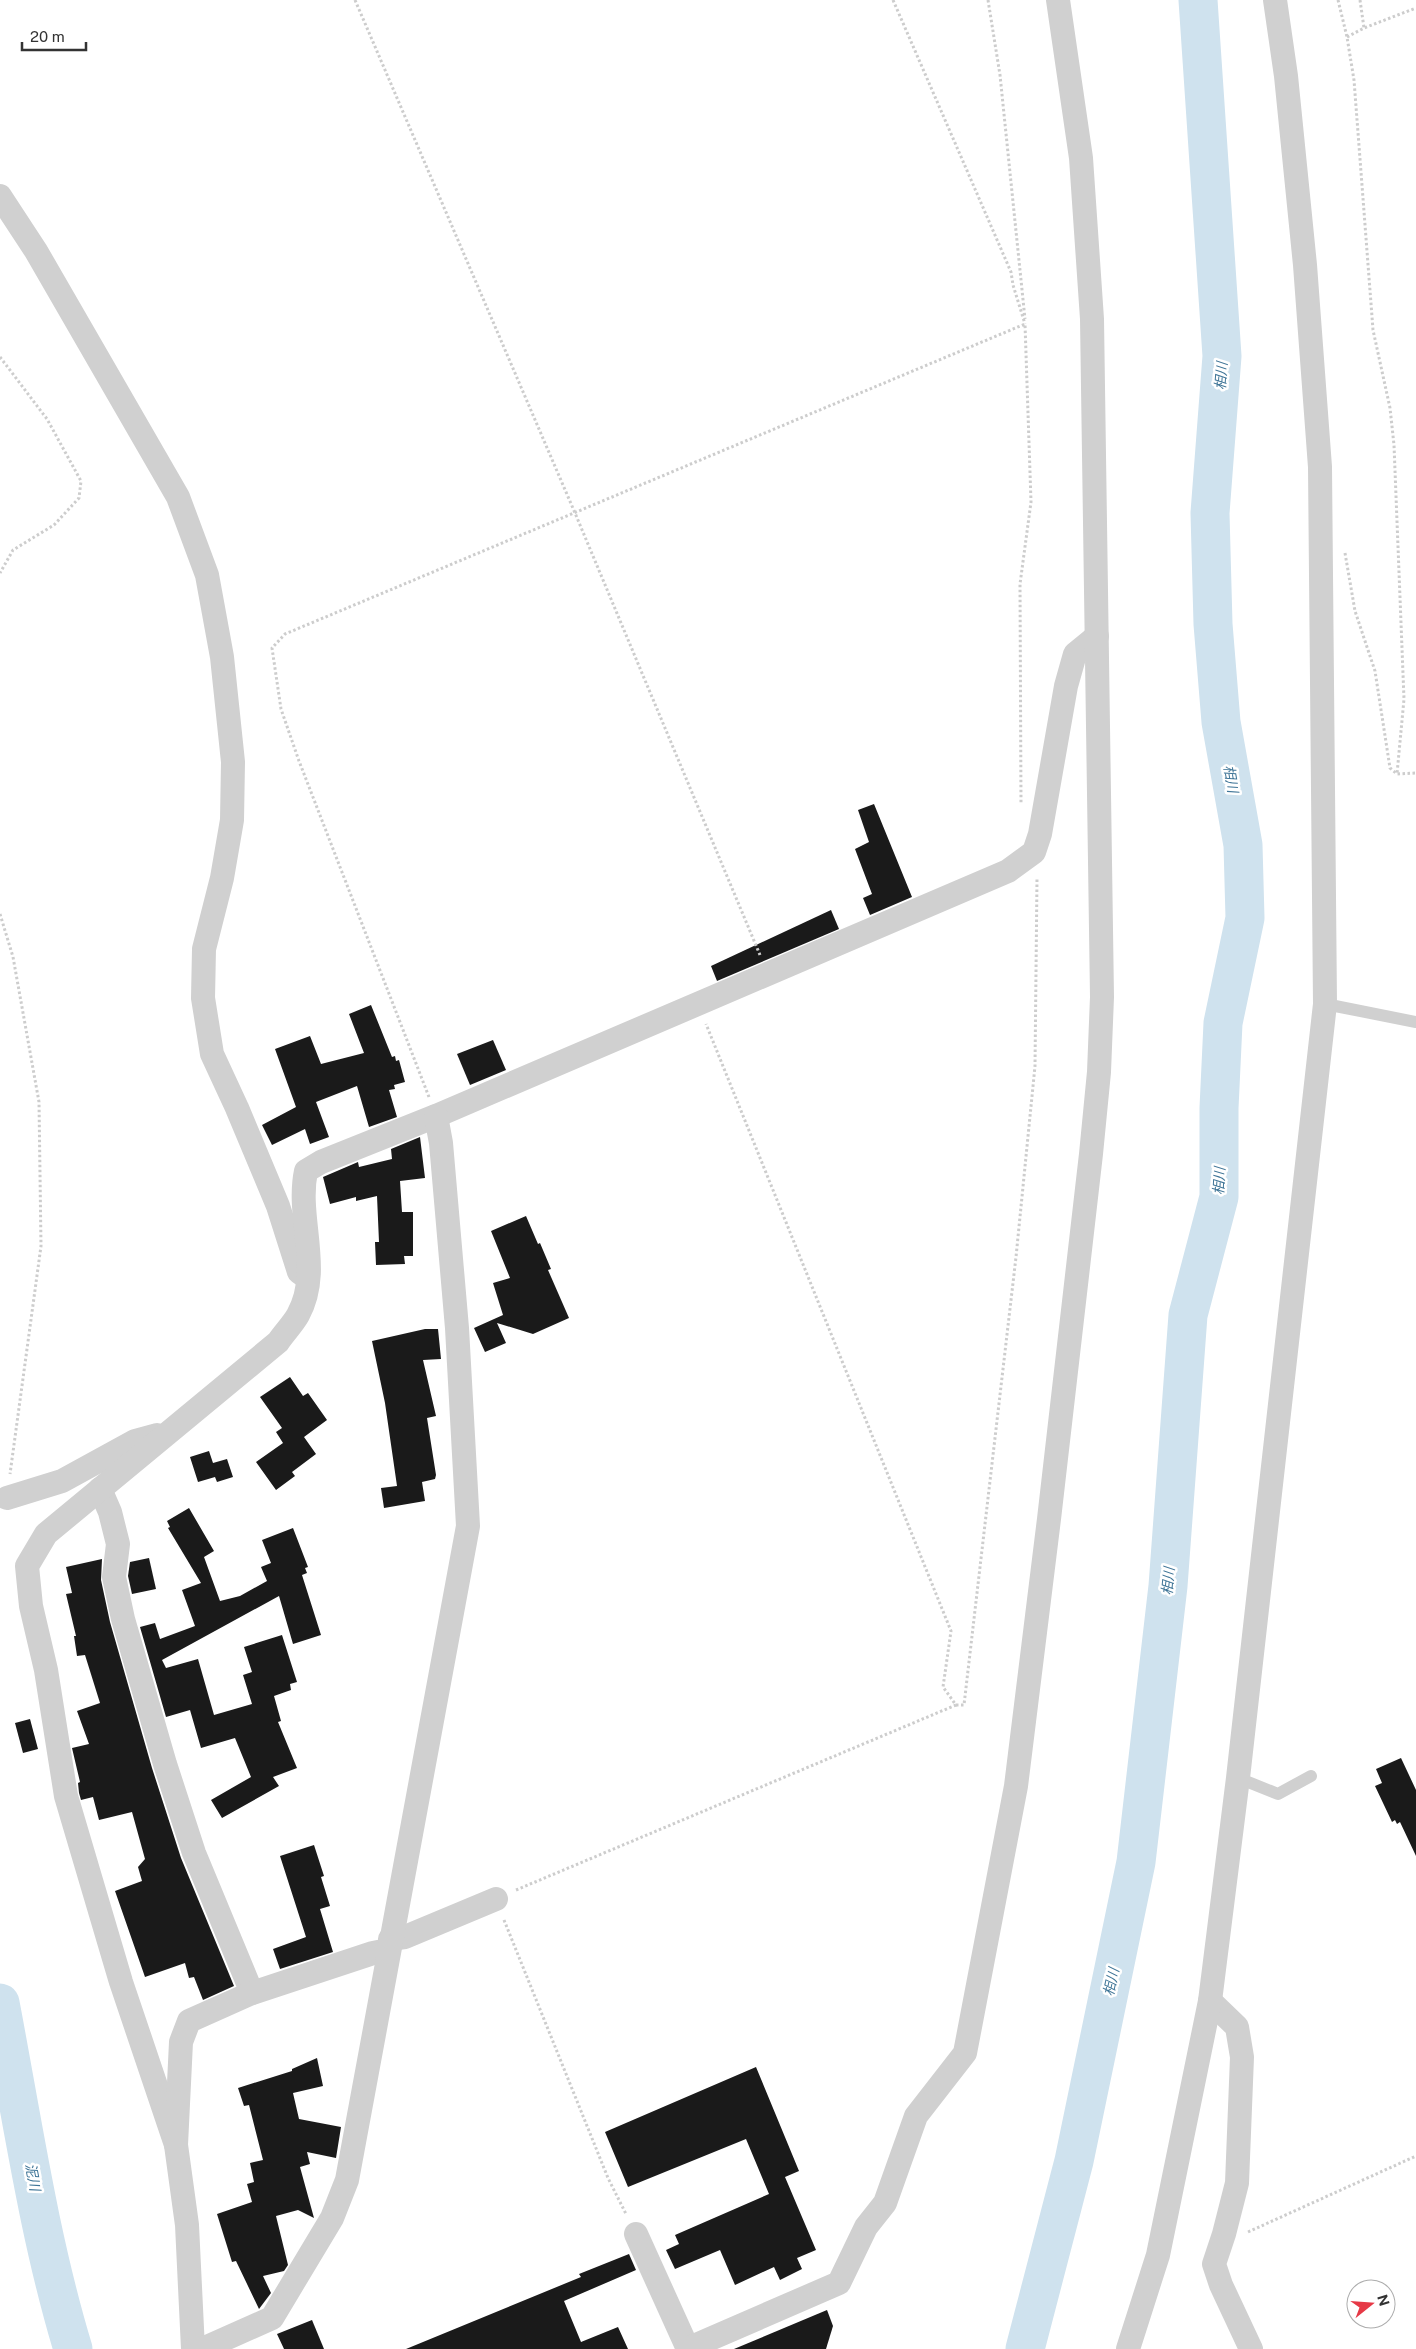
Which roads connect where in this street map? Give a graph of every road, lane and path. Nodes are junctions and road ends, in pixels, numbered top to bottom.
1 (355, 0) edge
2 (893, 0) edge
3 (988, 0) edge
4 (1058, 0) edge
5 (1274, 0) edge
6 (1338, 0) edge
7 (1360, 0) edge
8 (1416, 8) edge
9 (1364, 28) junction
10 (1347, 37) junction
11 (0, 196) edge
12 (1025, 324) junction
13 (0, 357) edge
14 (575, 513) junction
15 (1343, 543) dead end
16 (0, 573) edge
17 (1097, 636) junction
18 (1396, 774) junction
19 (1416, 774) edge
20 (1021, 813) dead end
21 (1034, 852) junction
22 (0, 914) edge
23 (768, 974) junction
24 (1325, 1004) junction
25 (698, 1005) junction
26 (1416, 1022) edge
27 (436, 1116) junction
28 (310, 1279) junction
29 (173, 1430) junction
30 (100, 1489) junction
31 (7, 1498) joint
32 (956, 1706) junction
33 (1311, 1776) dead end
34 (1238, 1778) junction
35 (496, 1899) junction
36 (389, 1945) junction
37 (252, 1993) junction
38 (1210, 2001) junction
39 (176, 2145) junction
40 (1416, 2156) edge
41 (636, 2234) joint
42 (1224, 2234) junction
43 (194, 2349) edge
44 (687, 2349) edge
45 (1128, 2349) edge
46 (1251, 2349) edge

1 - 14 path
2 - 12 path
3 - 12 path
4 - 17 street
5 - 24 street
6 - 10 path
7 - 9 path
8 - 9 path
9 - 10 path
10 - 18 path
11 - 28 street
12 - 14 path
12 - 20 path
13 - 16 path
14 - 23 path
14 - 27 path
15 - 18 path
17 - 21 street
17 - 44 street
18 - 19 path
21 - 23 street
21 - 32 path
22 - 31 path
23 - 25 street
24 - 26 lane
24 - 34 street
25 - 27 street
25 - 32 path
27 - 28 street
27 - 36 street
28 - 29 street
29 - 30 street
29 - 31 street
30 - 37 street
30 - 39 street
32 - 35 path
33 - 34 lane
34 - 38 street
35 - 36 street
35 - 41 path
36 - 37 street
36 - 43 street
37 - 39 street
38 - 42 street
38 - 45 street
39 - 43 street
40 - 42 path
41 - 44 street
42 - 46 street

